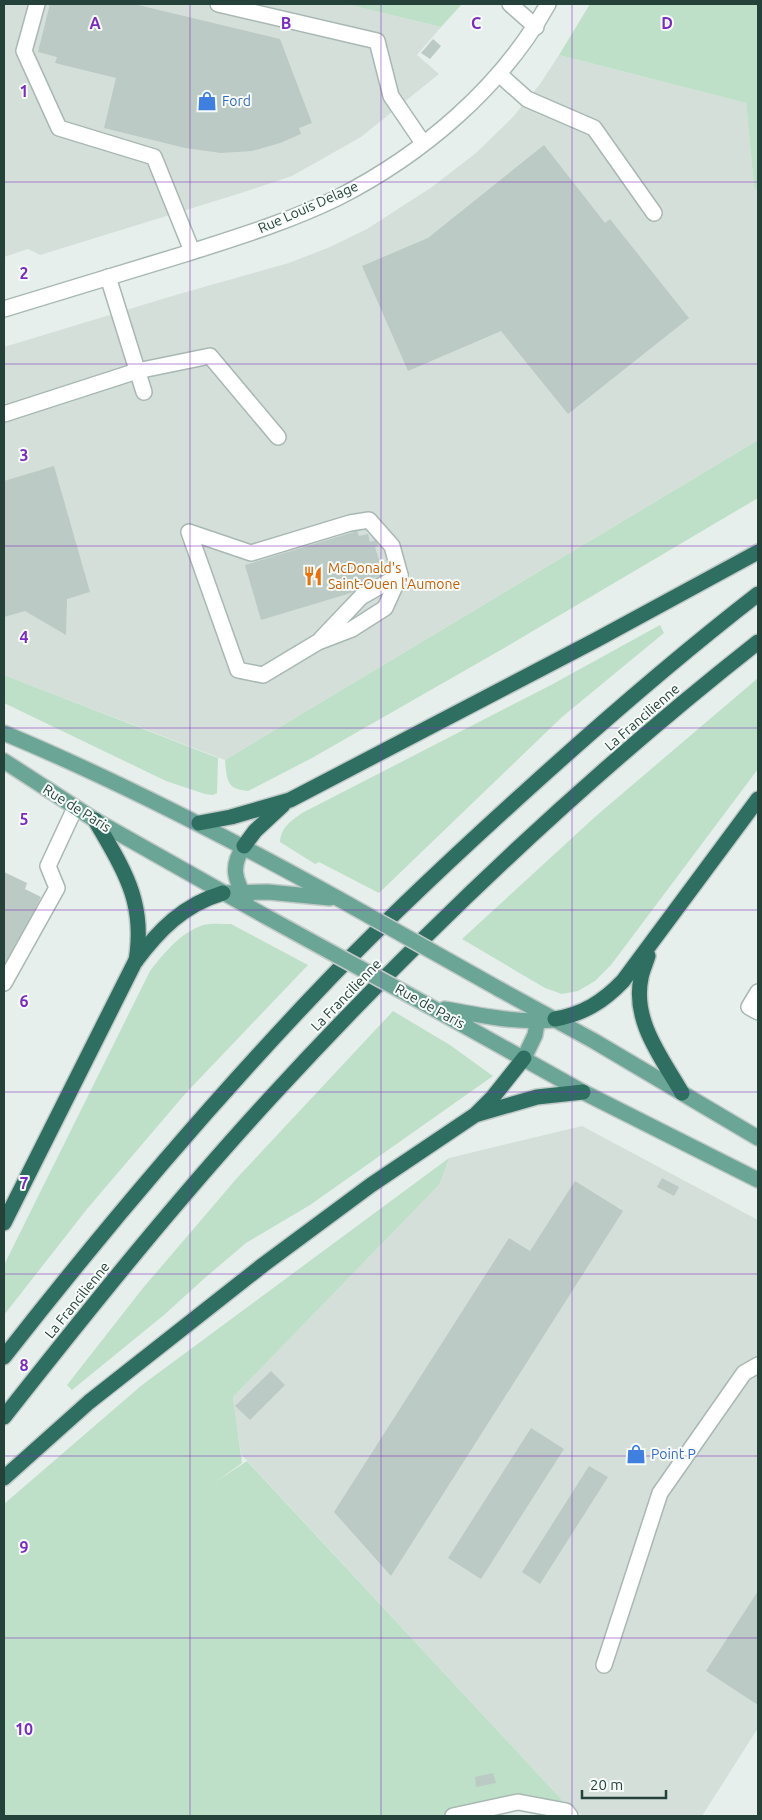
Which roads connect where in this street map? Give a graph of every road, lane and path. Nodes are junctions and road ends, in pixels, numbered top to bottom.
1 (37, 4) edge
2 (218, 4) edge
3 (510, 4) edge
4 (548, 4) edge
5 (536, 27) junction
6 (499, 74) junction
7 (423, 143) junction
8 (654, 213) dead end
9 (192, 251) junction
10 (108, 277) junction
11 (5, 303) edge
12 (137, 371) junction
13 (144, 392) dead end
14 (4, 414) edge
15 (278, 437) dead end
16 (758, 552) edge
17 (400, 576) junction
18 (758, 594) edge
19 (318, 642) junction
20 (758, 642) edge
21 (4, 733) edge
22 (4, 760) edge
23 (290, 800) junction
24 (758, 800) edge
25 (75, 808) junction
26 (95, 820) junction
27 (199, 823) junction
28 (244, 846) junction
29 (242, 892) junction
30 (223, 893) junction
31 (338, 899) junction
32 (258, 912) junction
33 (653, 942) junction
34 (135, 962) junction
35 (4, 983) edge
36 (758, 992) edge
37 (758, 1012) edge
38 (539, 1016) junction
39 (555, 1019) junction
40 (470, 1020) junction
41 (524, 1058) junction
42 (584, 1092) junction
43 (682, 1093) junction
44 (475, 1115) junction
45 (758, 1138) edge
46 (758, 1180) edge
47 (4, 1224) edge
48 (4, 1358) edge
49 (758, 1365) edge
50 (4, 1418) edge
51 (4, 1478) edge
52 (604, 1665) dead end
53 (453, 1816) edge
54 (570, 1816) edge

1 - 9 street
2 - 7 street
3 - 5 street
4 - 5 street, Rue Louis Delage
5 - 6 street, Rue Louis Delage
6 - 7 street, Rue Louis Delage
6 - 8 street
7 - 9 street, Rue Louis Delage
9 - 10 street, Rue Louis Delage
10 - 11 street, Rue Louis Delage
10 - 12 street
12 - 13 street
12 - 14 street
12 - 15 street
16 - 23 highway
17 - 19 street
17 - 19 street
17 - 19 street
18 - 48 highway, La Francilienne
20 - 50 highway, La Francilienne
21 - 27 main road
22 - 25 main road, Rue de Paris
23 - 27 highway
23 - 28 highway
24 - 33 highway
25 - 26 main road, Rue de Paris
25 - 35 street
26 - 30 main road, Rue de Paris
26 - 34 highway
27 - 28 main road
28 - 29 main road
28 - 31 main road
29 - 30 main road
29 - 31 main road
29 - 32 main road
30 - 32 main road, Rue de Paris
30 - 34 highway
31 - 38 main road, bridge
32 - 40 main road, Rue de Paris, bridge
33 - 39 highway
33 - 43 highway
34 - 47 highway
36 - 37 street
38 - 39 main road, Rue de Paris
38 - 40 main road, Rue de Paris
38 - 41 main road
39 - 43 main road
40 - 41 main road, Rue de Paris
41 - 42 main road, Rue de Paris
41 - 44 highway
42 - 44 highway
42 - 46 main road, Rue de Paris
43 - 45 main road
44 - 51 highway
49 - 52 street
53 - 54 street

